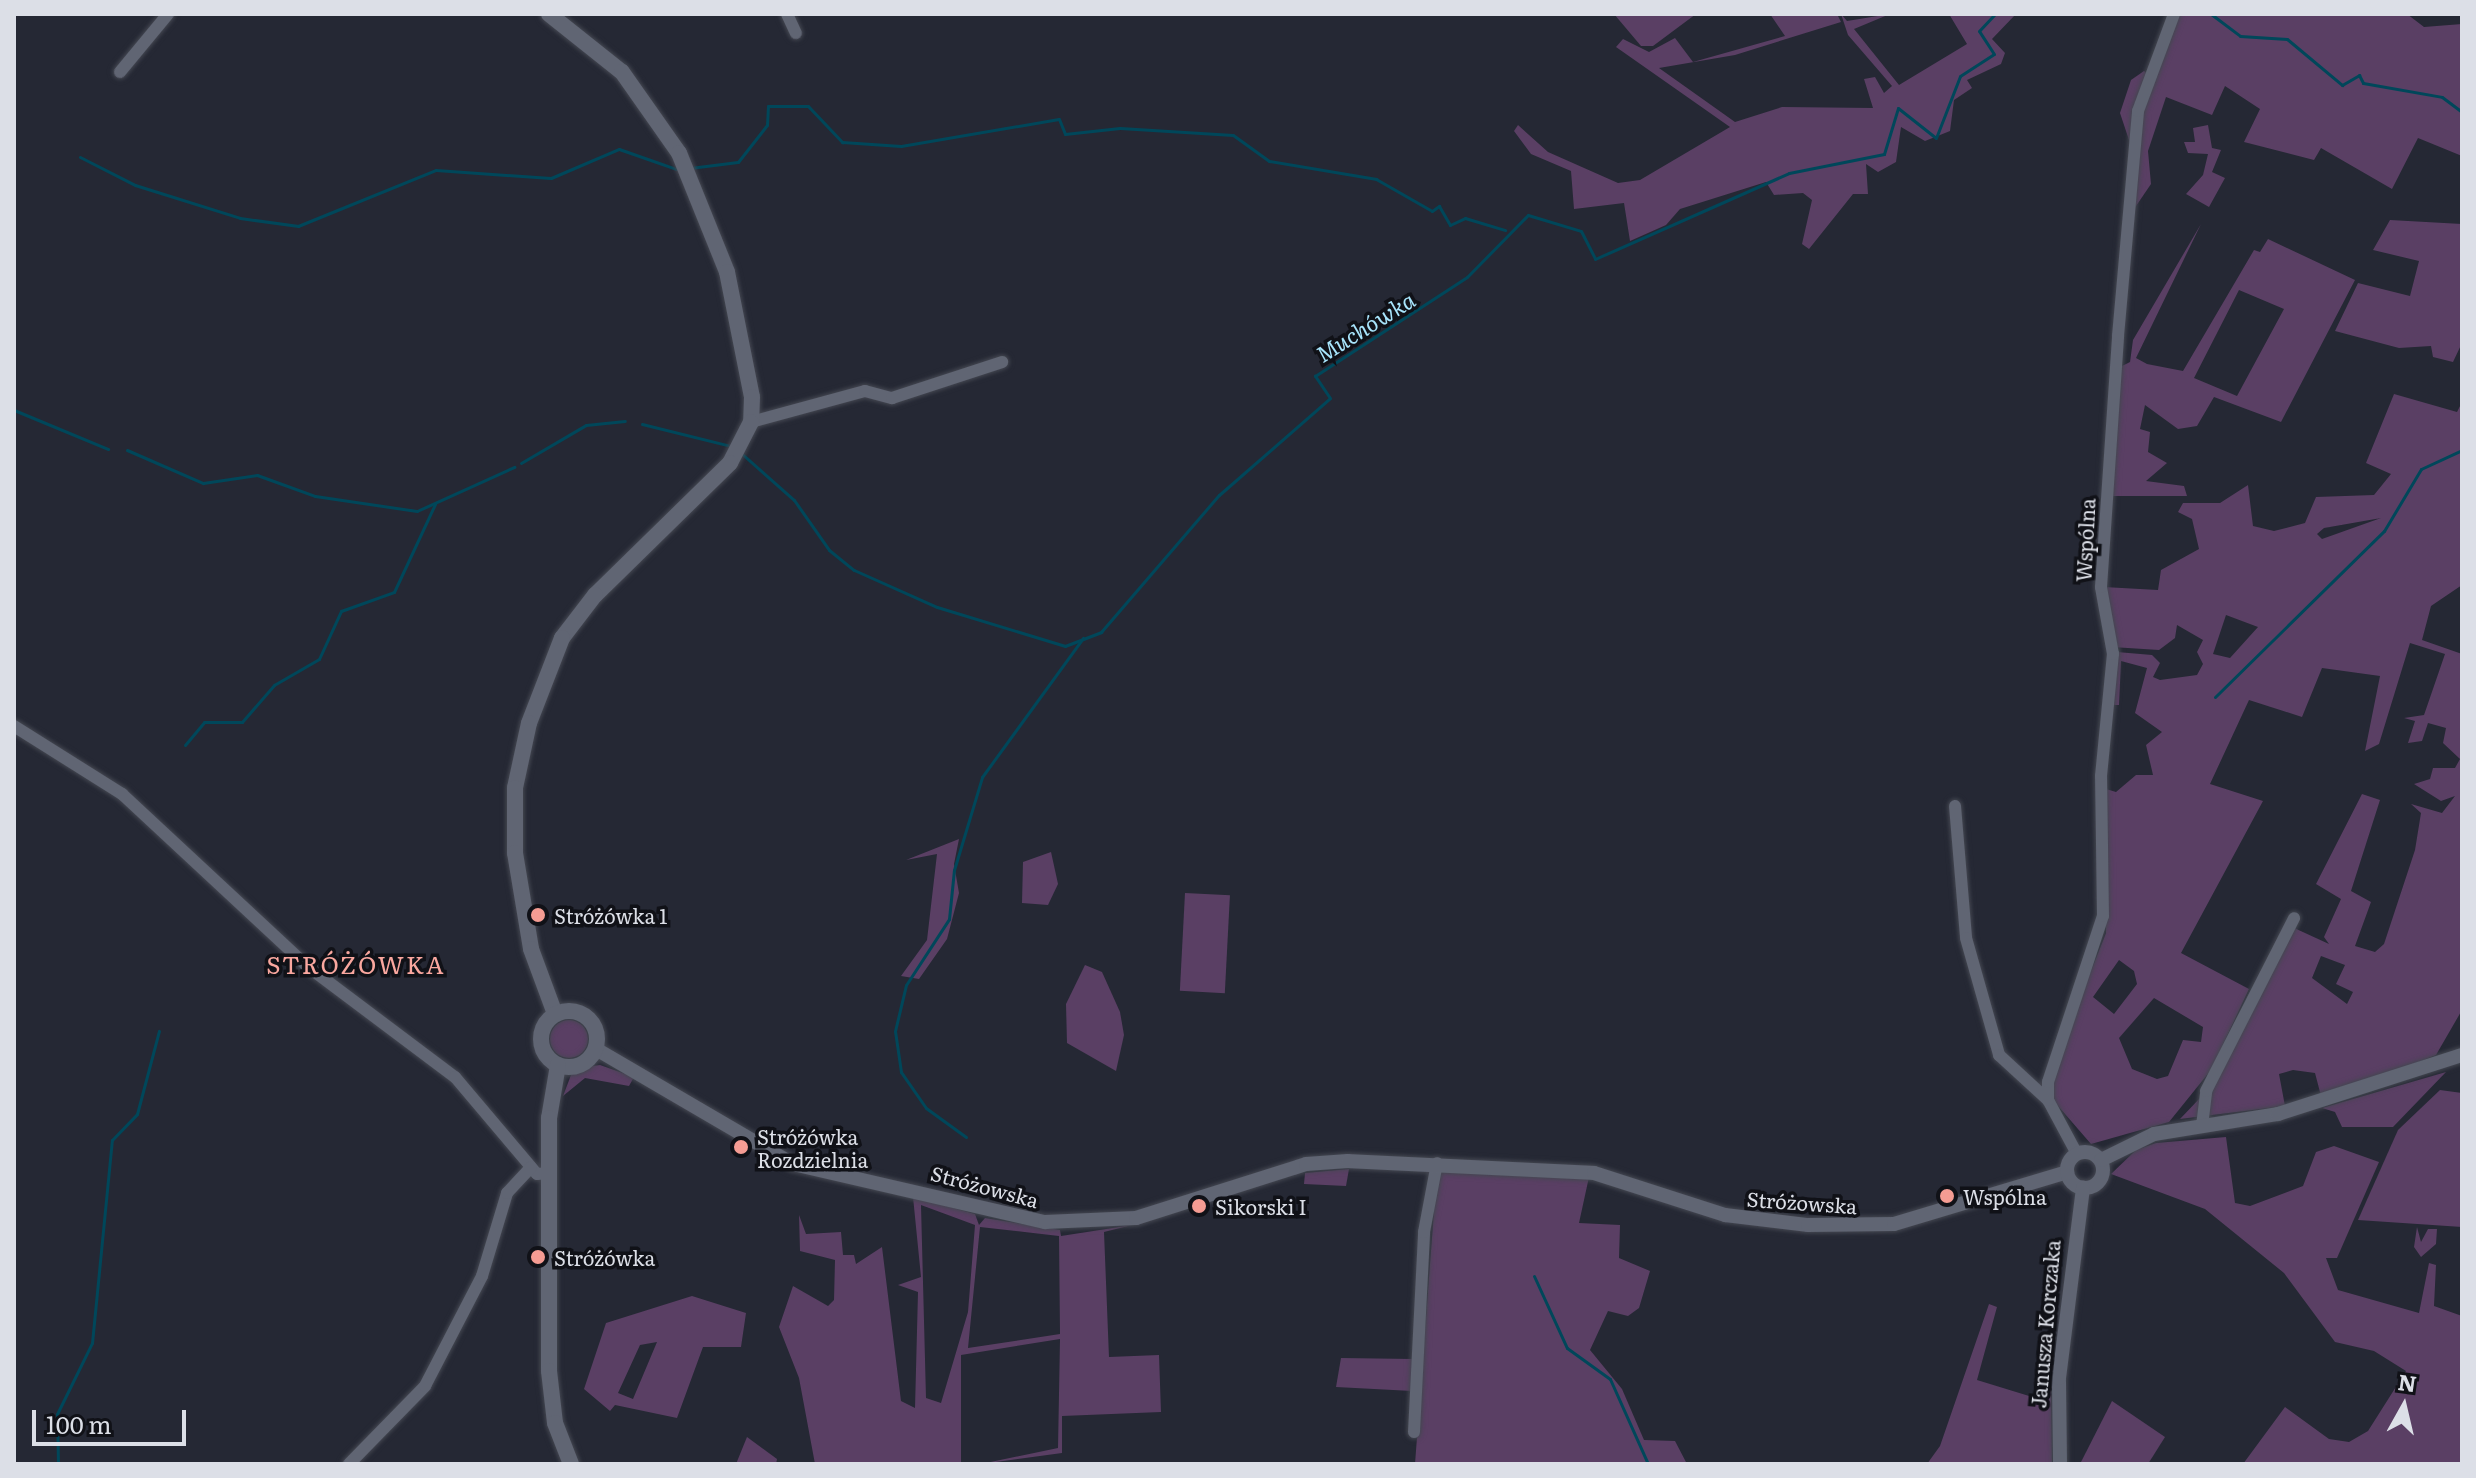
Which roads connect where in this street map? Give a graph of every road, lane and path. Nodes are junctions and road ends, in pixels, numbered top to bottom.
1 (168, 14) edge
2 (549, 14) edge
3 (787, 14) edge
4 (2173, 16) edge
5 (796, 33) dead end
6 (120, 72) dead end
7 (1002, 362) dead end
8 (751, 422) junction
9 (14, 726) edge
10 (1955, 806) dead end
11 (2294, 918) dead end
12 (555, 1014) junction
13 (596, 1049) junction
14 (2462, 1055) edge
15 (558, 1065) junction
16 (2048, 1100) junction
17 (2202, 1126) junction
18 (2077, 1154) junction
19 (2101, 1160) junction
20 (1437, 1163) junction
21 (531, 1167) junction
22 (2067, 1172) junction
23 (549, 1173) junction
24 (2083, 1188) junction
25 (1414, 1432) dead end
26 (349, 1464) edge
27 (571, 1464) edge
28 (2060, 1464) edge

1 - 6 street
2 - 8 main road
3 - 5 street
4 - 16 street, Wspólna
7 - 8 street
8 - 12 main road
9 - 21 street
10 - 16 street
11 - 17 street
12 - 13 main road
12 - 15 main road
13 - 15 main road
13 - 20 street, Stróżowska
14 - 17 street
15 - 23 main road
16 - 18 street
17 - 19 street
18 - 19 street
18 - 22 street
19 - 24 street
20 - 22 street, Stróżowska
20 - 25 street
21 - 23 street
21 - 26 street
22 - 24 street
23 - 27 main road
24 - 28 street, Janusza Korczaka

